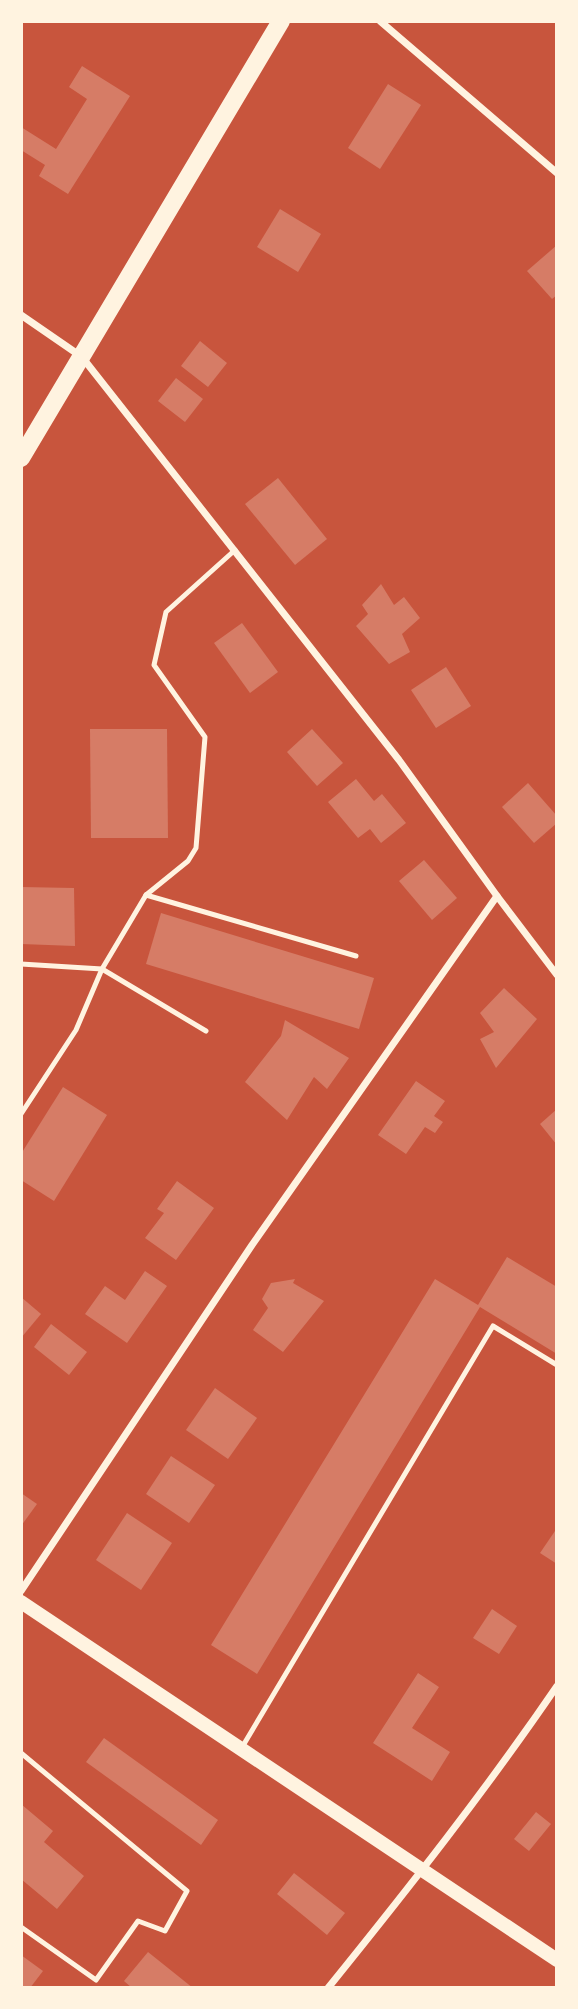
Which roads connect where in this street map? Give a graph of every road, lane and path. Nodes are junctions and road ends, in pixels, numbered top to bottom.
1 (281, 21) edge
2 (380, 21) edge
3 (557, 173) edge
4 (21, 315) edge
5 (82, 357) junction
6 (21, 458) edge
7 (235, 551) junction
8 (146, 895) junction
9 (496, 896) junction
10 (356, 956) dead end
11 (21, 964) edge
12 (102, 969) junction
13 (557, 975) edge
14 (206, 1031) dead end
15 (21, 1114) edge
16 (557, 1366) edge
17 (21, 1591) edge
18 (21, 1602) edge
19 (557, 1686) edge
20 (241, 1749) junction
21 (21, 1753) edge
22 (424, 1870) junction
23 (21, 1927) edge
24 (557, 1960) edge
25 (328, 1988) edge

1 - 5 main road
2 - 3 street
4 - 5 street
5 - 6 main road
5 - 7 street
7 - 8 lane
7 - 9 street
8 - 10 lane
8 - 12 lane
9 - 13 street
9 - 17 street
11 - 12 lane
12 - 14 lane
12 - 15 lane
16 - 20 lane
18 - 20 main road
19 - 22 street
20 - 22 main road
21 - 23 lane
22 - 24 main road
22 - 25 street

